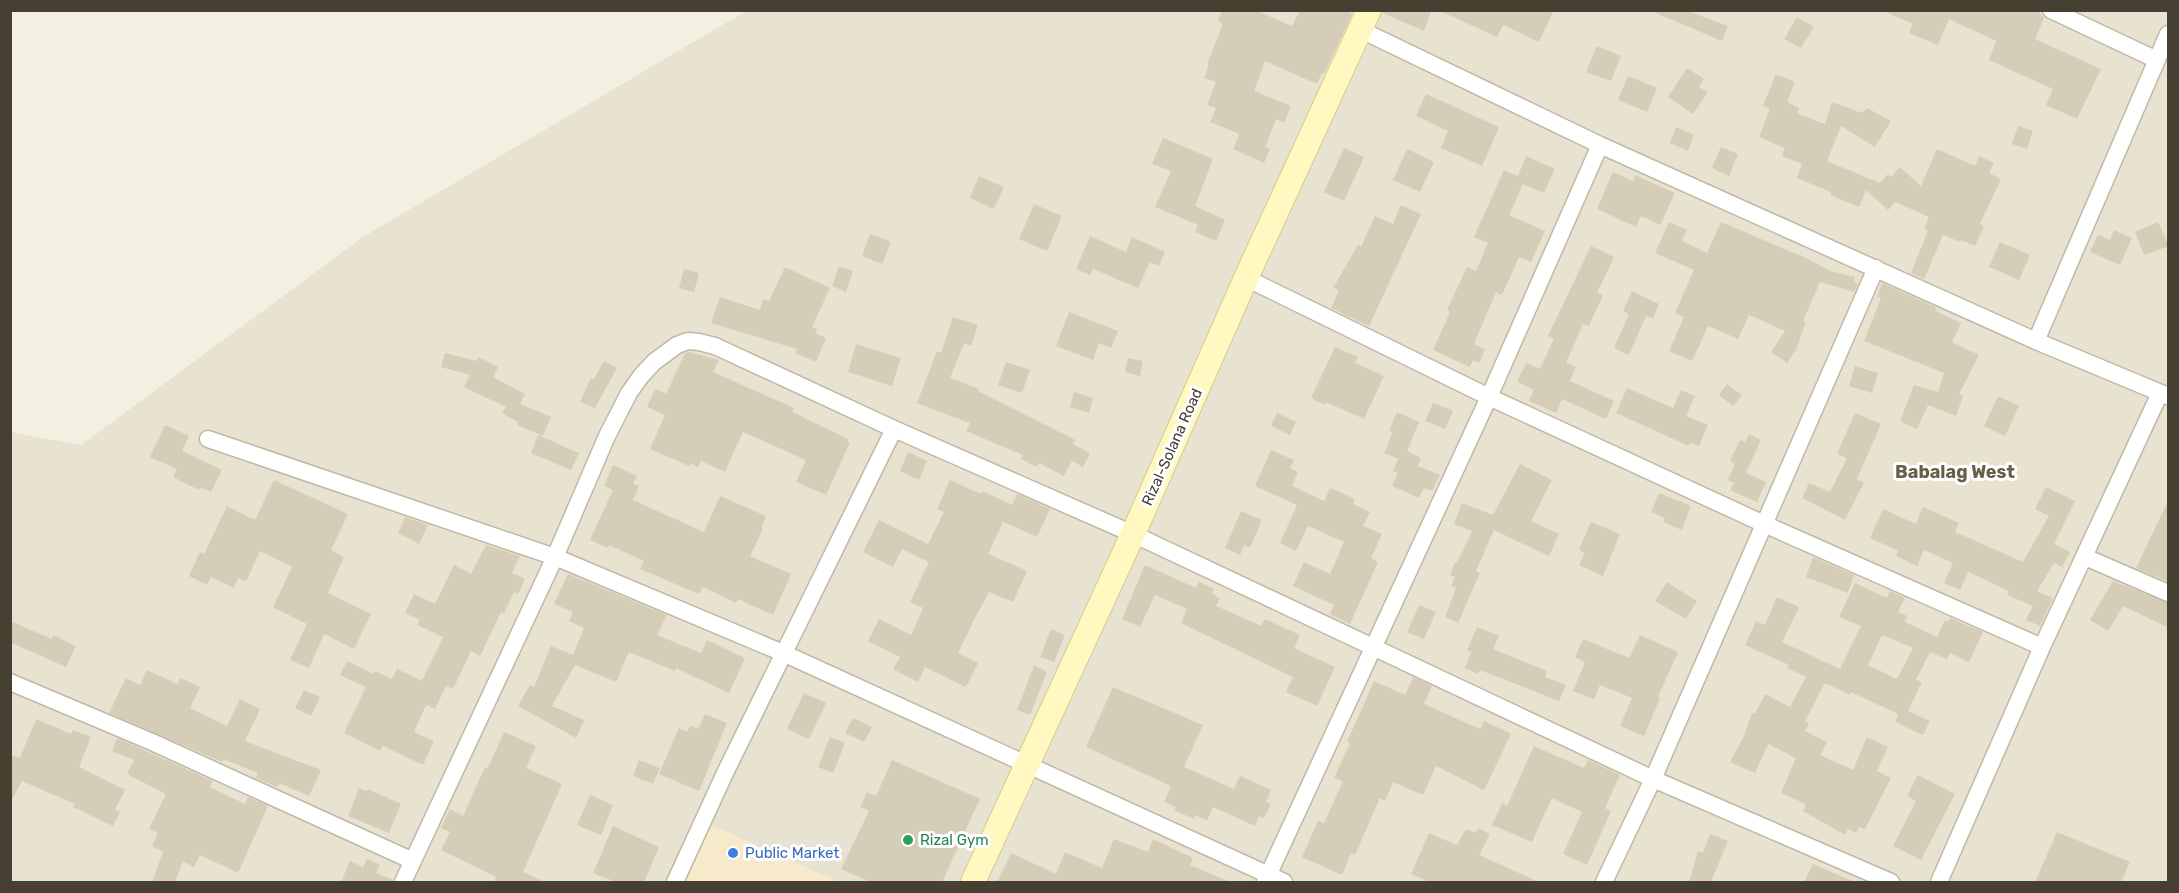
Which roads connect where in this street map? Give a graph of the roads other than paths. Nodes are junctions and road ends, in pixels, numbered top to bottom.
1 (2051, 10) edge
2 (1365, 20) edge
3 (2169, 34) edge
4 (2157, 60) junction
5 (1600, 145) junction
6 (1876, 268) junction
7 (1246, 278) junction
8 (2036, 341) junction
9 (2164, 394) edge
10 (1489, 397) junction
11 (894, 429) junction
12 (208, 439) dead end
13 (1764, 524) junction
14 (1133, 534) junction
15 (555, 556) junction
16 (2085, 557) junction
17 (2169, 593) edge
18 (2042, 647) junction
19 (1372, 648) junction
20 (783, 653) junction
21 (10, 682) edge
22 (1027, 766) junction
23 (1653, 779) junction
24 (413, 861) junction
25 (1266, 879) edge
26 (408, 881) edge
27 (675, 882) edge
28 (973, 882) edge
29 (1284, 882) edge
30 (1604, 882) edge
31 (1891, 882) edge
32 (1938, 882) edge

1 - 4 street
2 - 5 street
2 - 7 main road, Rizal-Solana Road
3 - 4 street
4 - 8 street
5 - 6 street
5 - 10 street
6 - 8 street
6 - 13 street
7 - 10 street
7 - 14 main road, Rizal-Solana Road
8 - 9 street
9 - 16 street
10 - 13 street
10 - 19 street
11 - 14 street
11 - 15 street
11 - 20 street
12 - 15 street
13 - 18 street
13 - 23 street
14 - 19 street
14 - 22 main road, Rizal-Solana Road
15 - 20 street
15 - 24 street
16 - 17 street
16 - 18 street
18 - 32 street
19 - 23 street
19 - 25 street
20 - 22 street
20 - 27 street
21 - 24 street
22 - 25 street
22 - 28 main road, Rizal-Solana Road
23 - 30 street
23 - 31 street
24 - 26 street
25 - 29 street

